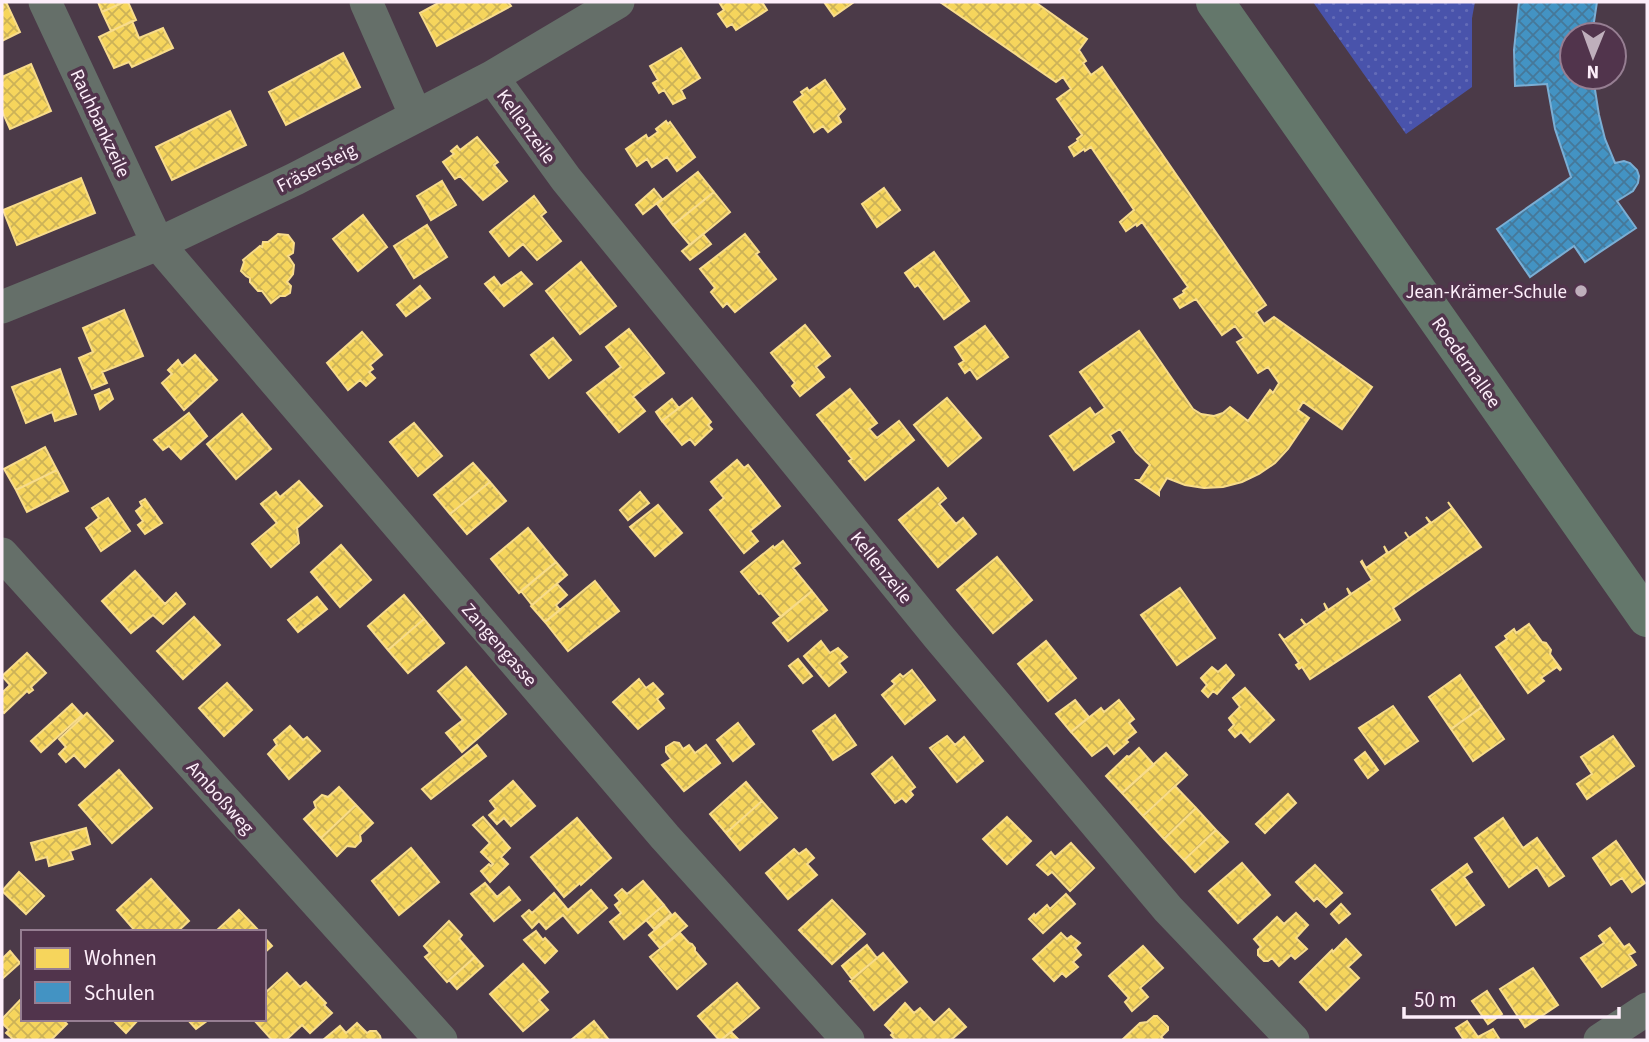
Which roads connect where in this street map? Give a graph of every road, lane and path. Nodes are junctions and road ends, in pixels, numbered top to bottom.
1 (45, 2) edge
2 (366, 2) edge
3 (618, 2) edge
4 (1215, 2) edge
5 (492, 78) junction
6 (416, 116) junction
7 (158, 244) junction
8 (2, 307) edge
9 (2, 554) edge
10 (1647, 618) edge
11 (1647, 1009) edge
12 (441, 1040) edge
13 (848, 1040) edge
14 (1293, 1040) edge
15 (1600, 1040) edge

1 - 7 street, Rauhbankzeile
2 - 6 street
3 - 5 street, Fräsersteig
4 - 10 main road, Roedernallee
5 - 6 street, Fräsersteig
5 - 14 street, Kellenzeile
6 - 7 street, Fräsersteig
7 - 8 street, Fräsersteig
7 - 13 street, Zangengasse
9 - 12 street, Amboßweg
11 - 15 street

